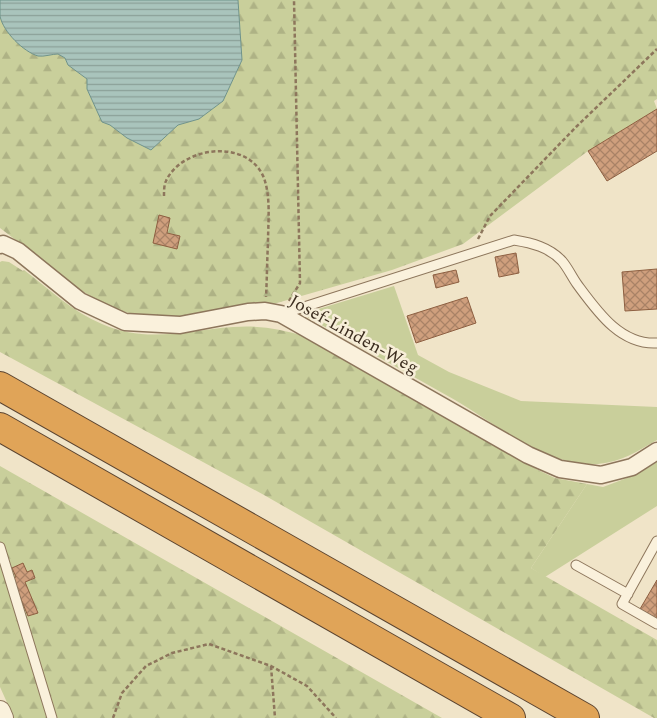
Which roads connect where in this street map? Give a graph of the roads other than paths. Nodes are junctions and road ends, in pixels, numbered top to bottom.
1 (0, 245) edge
2 (281, 314) junction
3 (657, 343) edge
4 (0, 386) edge
5 (0, 427) edge
6 (657, 451) edge
7 (657, 541) edge
8 (0, 547) edge
9 (576, 565) dead end
10 (628, 594) junction
11 (657, 624) edge
12 (0, 711) edge
13 (3, 718) edge
14 (52, 718) edge
15 (510, 718) edge
16 (584, 718) edge

1 - 2 street, Josef-Linden-Weg
2 - 3 lane
2 - 6 street, Josef-Linden-Weg
4 - 16 highway
5 - 15 highway
7 - 10 lane
8 - 14 lane
9 - 10 lane
10 - 11 lane
12 - 13 street

